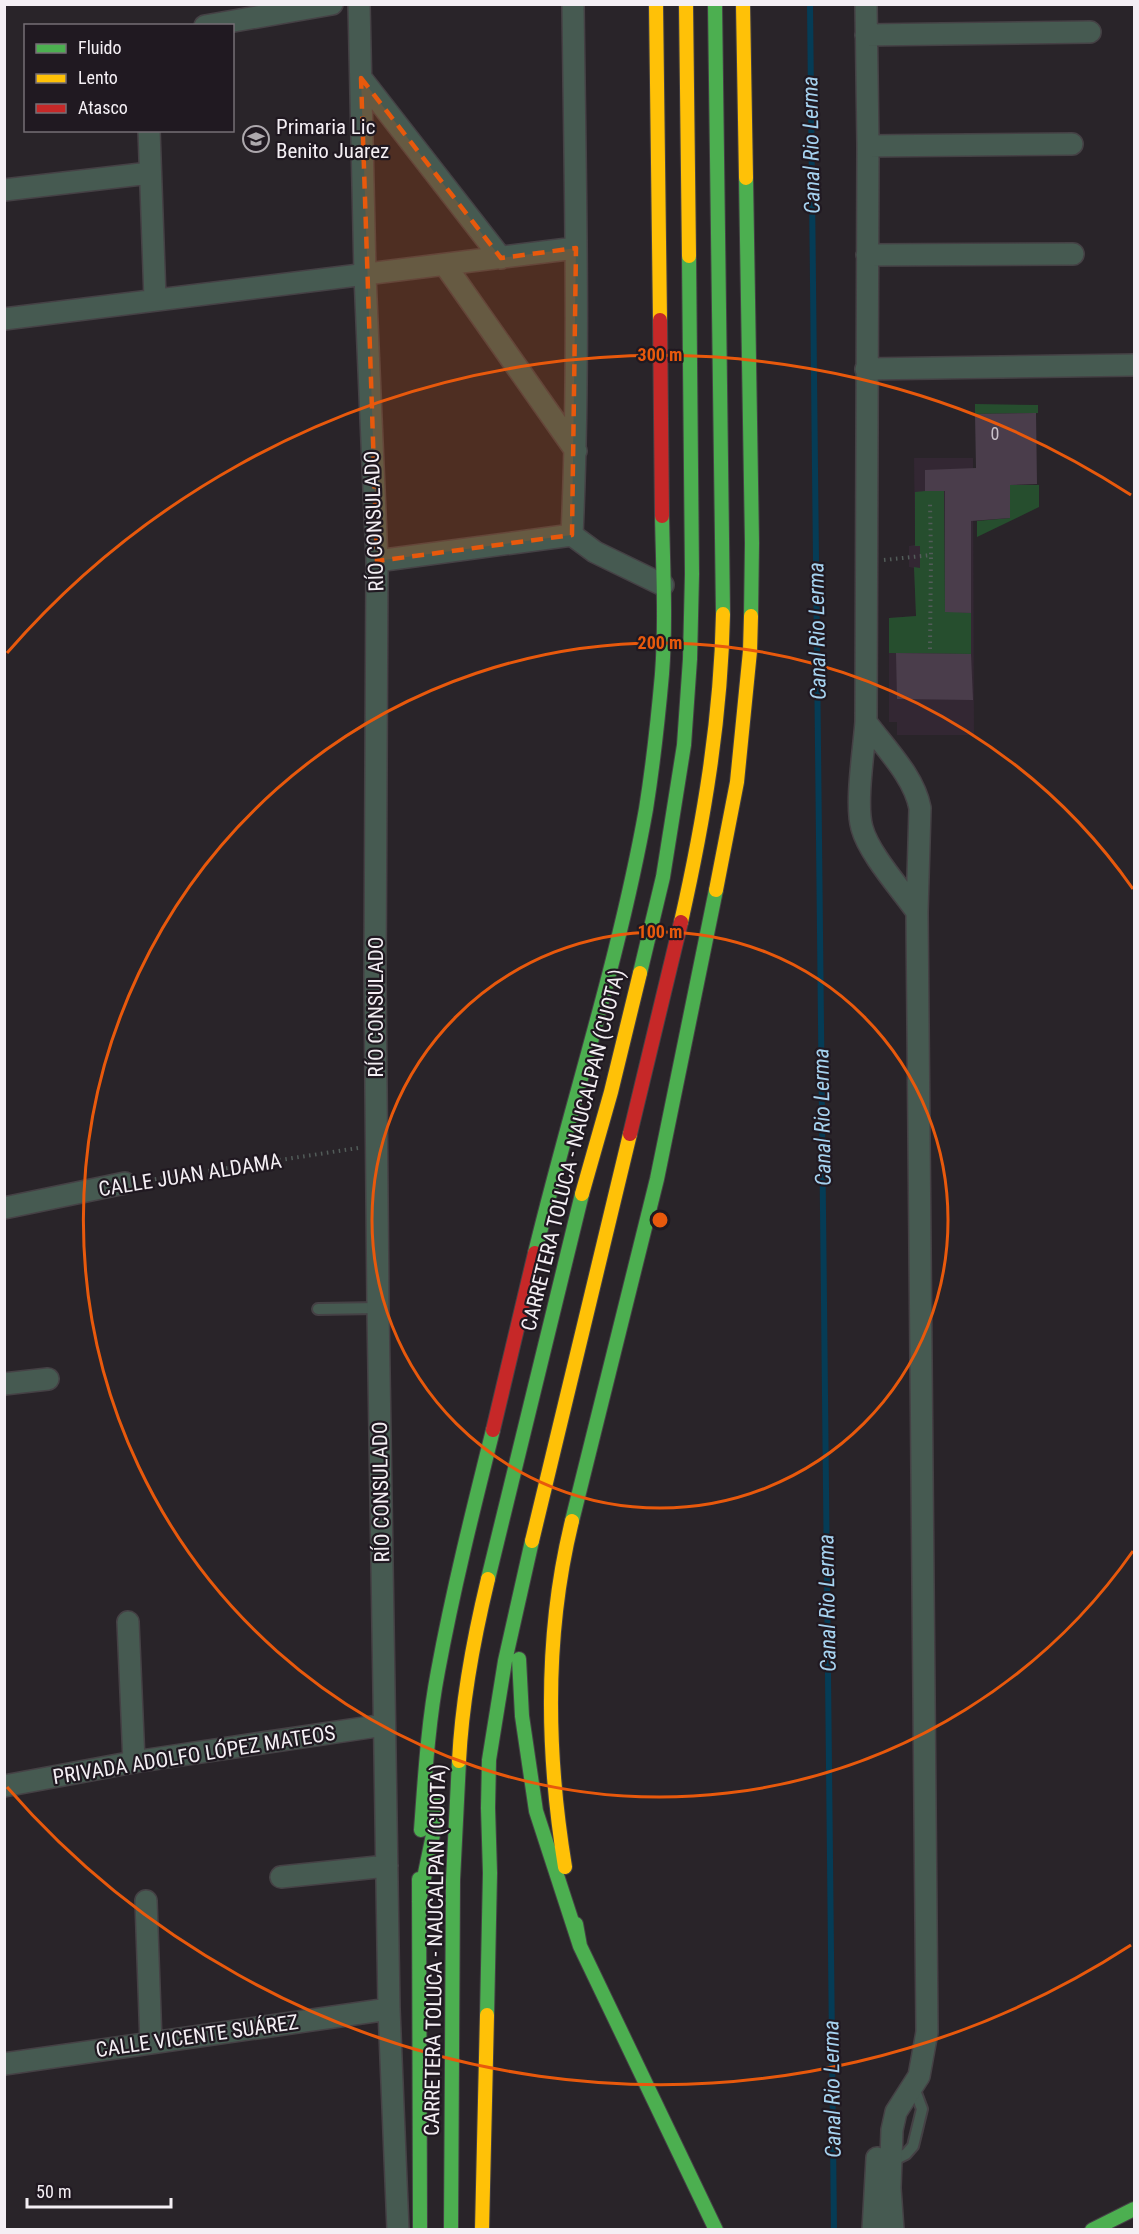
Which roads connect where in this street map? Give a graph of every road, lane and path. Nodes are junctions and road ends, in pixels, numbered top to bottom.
1 (332, 4) edge
2 (359, 4) edge
3 (573, 4) edge
4 (656, 4) edge
5 (686, 4) edge
6 (715, 4) edge
7 (743, 4) edge
8 (866, 4) edge
9 (217, 24) edge
10 (1090, 32) dead end
11 (866, 35) junction
12 (361, 78) junction
13 (149, 132) edge
14 (1072, 144) dead end
15 (868, 146) junction
16 (150, 173) junction
17 (4, 190) edge
18 (576, 248) junction
19 (1073, 254) dead end
20 (867, 255) junction
21 (501, 258) junction
22 (445, 265) junction
23 (365, 275) junction
24 (155, 299) junction
25 (4, 319) edge
26 (1134, 365) edge
27 (866, 369) junction
28 (576, 451) junction
29 (930, 502) dead end
30 (572, 535) junction
31 (931, 555) junction
32 (377, 561) junction
33 (866, 562) junction
34 (663, 585) junction
35 (930, 649) dead end
36 (866, 722) junction
37 (917, 912) junction
38 (376, 1145) junction
39 (125, 1184) joint
40 (4, 1208) edge
41 (378, 1308) junction
42 (318, 1309) dead end
43 (48, 1379) dead end
44 (4, 1384) edge
45 (491, 1568) junction
46 (516, 1615) junction
47 (128, 1622) dead end
48 (462, 1630) dead end
49 (384, 1725) junction
50 (134, 1762) junction
51 (4, 1786) edge
52 (439, 1786) dead end
53 (387, 1866) junction
54 (281, 1877) dead end
55 (146, 1901) dead end
56 (419, 1902) junction
57 (580, 1946) junction
58 (389, 2009) junction
59 (151, 2043) junction
60 (923, 2057) junction
61 (4, 2064) edge
62 (1134, 2209) edge
63 (1134, 2222) edge
64 (398, 2229) edge
65 (420, 2229) edge
66 (451, 2229) edge
67 (482, 2229) edge
68 (716, 2229) edge
69 (873, 2229) edge
70 (893, 2229) edge
71 (1092, 2229) edge
72 (1120, 2229) edge

1 - 9 street
2 - 12 street, RÍO CONSULADO
3 - 18 street
4 - 34 main road
5 - 45 main road, CARRETERA TOLUCA - NAUCALPAN (CUOTA)
6 - 46 main road
7 - 57 main road
8 - 11 street
10 - 11 street
11 - 15 street
12 - 21 street
12 - 23 street, RÍO CONSULADO
13 - 16 street
14 - 15 street
15 - 20 street
16 - 17 street
16 - 24 street
18 - 21 street
18 - 28 street
19 - 20 street
20 - 27 street
21 - 22 street
22 - 23 street
22 - 28 street
23 - 24 street
23 - 32 street, RÍO CONSULADO
24 - 25 street
26 - 27 street
27 - 33 street
28 - 30 street
29 - 31 path
30 - 32 street
30 - 34 street
31 - 33 path
31 - 35 path
32 - 38 street, RÍO CONSULADO
33 - 36 street
34 - 56 main road
36 - 37 street
36 - 37 street
37 - 60 street
38 - 39 path, CALLE JUAN ALDAMA
38 - 41 street, RÍO CONSULADO
39 - 40 street, CALLE JUAN ALDAMA
41 - 42 lane
41 - 49 street, RÍO CONSULADO
43 - 44 street
45 - 48 main road
45 - 66 main road, CARRETERA TOLUCA - NAUCALPAN (CUOTA)
46 - 57 main road
46 - 67 main road
47 - 50 street
49 - 50 street, PRIVADA ADOLFO LÓPEZ MATEOS
49 - 53 street, RÍO CONSULADO
50 - 51 street, PRIVADA ADOLFO LÓPEZ MATEOS
52 - 56 main road
53 - 54 street
53 - 58 street, RÍO CONSULADO
55 - 59 street
56 - 65 main road
57 - 68 main road
58 - 59 street, CALLE VICENTE SUÁREZ
58 - 64 street, RÍO CONSULADO
59 - 61 street, CALLE VICENTE SUÁREZ
60 - 69 street
60 - 70 street
62 - 71 main road
63 - 72 main road

